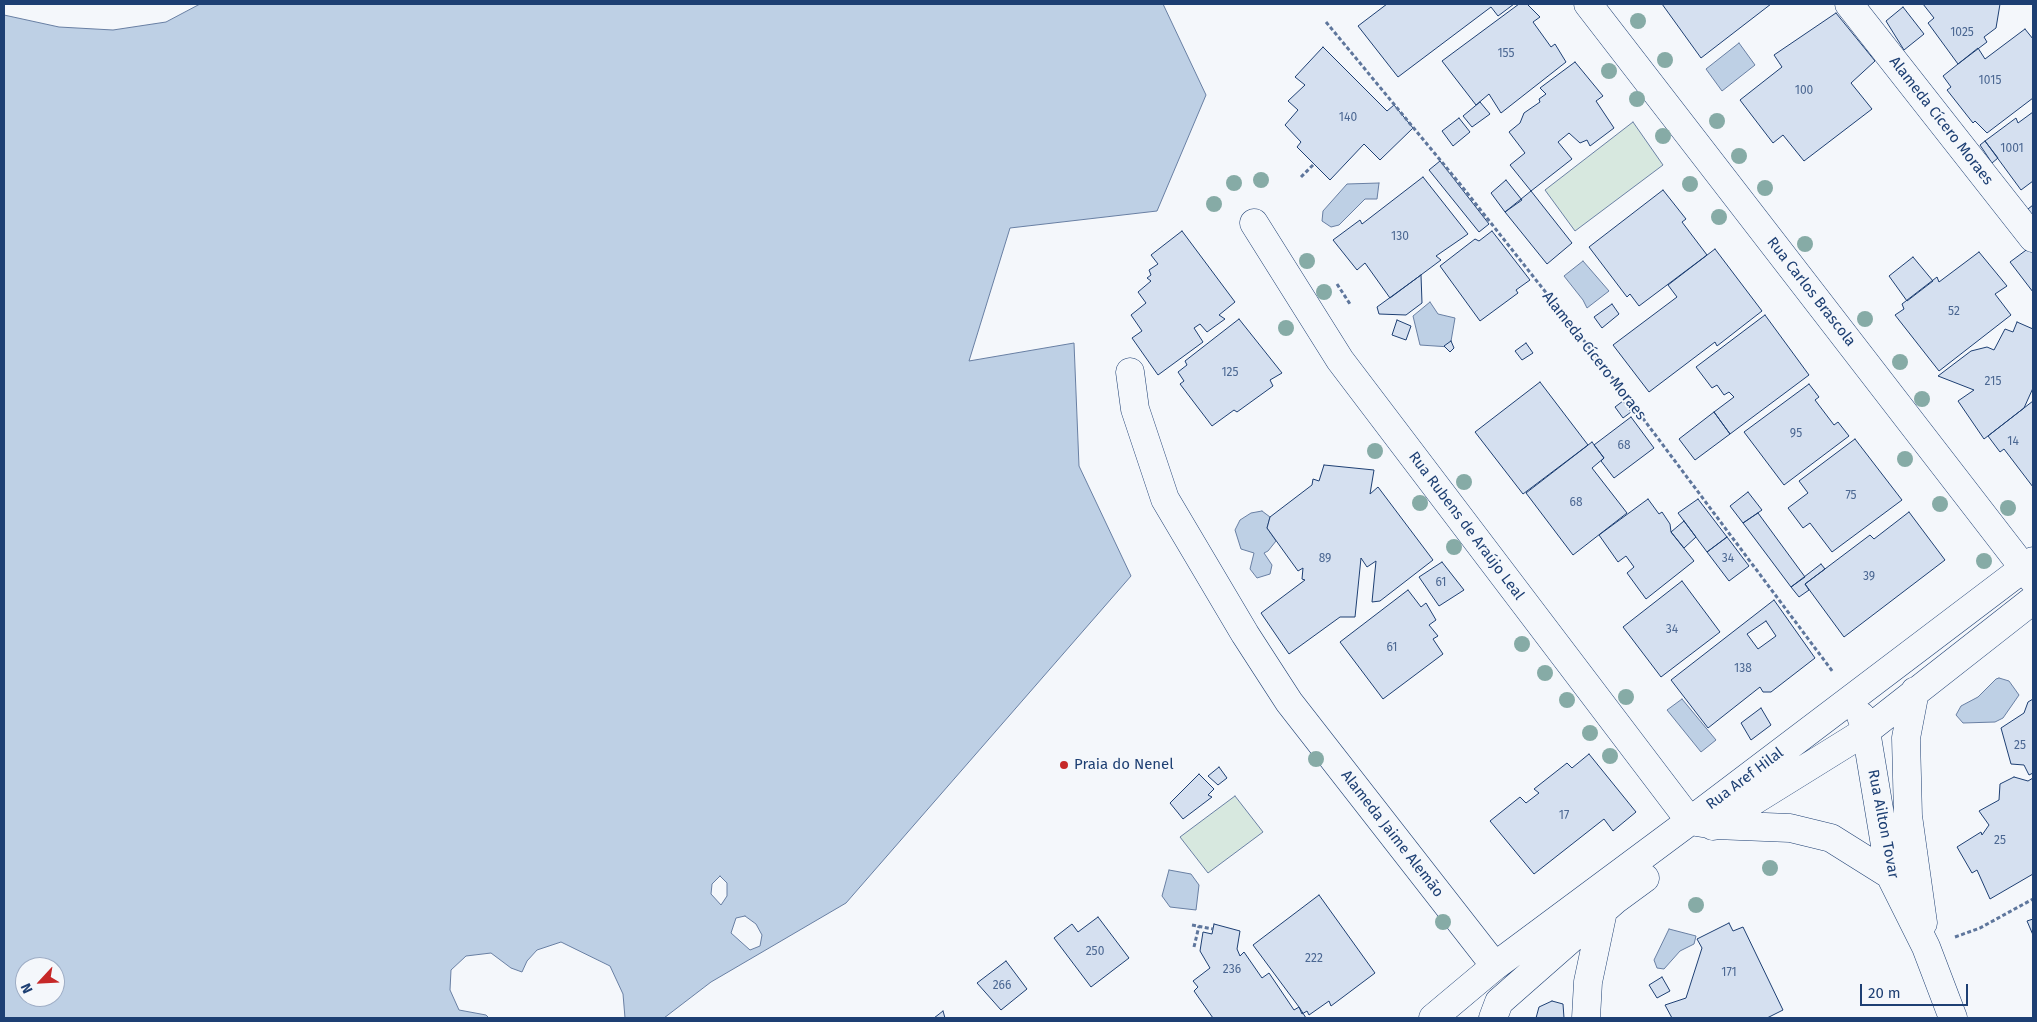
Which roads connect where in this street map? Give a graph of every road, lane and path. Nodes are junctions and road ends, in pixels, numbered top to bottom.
1 (1588, 4) edge
2 (1849, 4) edge
3 (1326, 22) dead end
4 (1314, 164) dead end
5 (1301, 177) dead end
6 (1254, 223) dead end
7 (2033, 238) edge
8 (1337, 284) dead end
9 (1350, 304) dead end
10 (1130, 372) dead end
11 (2030, 569) edge
12 (2033, 600) edge
13 (1916, 691) junction
14 (1851, 697) junction
15 (1866, 731) junction
16 (1703, 823) junction
17 (1890, 875) junction
18 (2033, 899) edge
19 (1603, 911) junction
20 (1192, 925) dead end
21 (1198, 926) junction
22 (1213, 929) dead end
23 (1194, 947) dead end
24 (1926, 947) junction
25 (1495, 966) junction
26 (1462, 1008) edge
27 (1433, 1018) edge
28 (1493, 1018) edge
29 (1586, 1018) edge
30 (1953, 1018) edge

1 - 11 street, Rua Carlos Brascola
2 - 7 street, Alameda Cícero Moraes
3 - 14 path, Alameda Cícero Moraes
4 - 5 path
6 - 16 street, Rua Rubens de Araújo Leal
8 - 9 path
10 - 25 street, Alameda Jaime Alemão
11 - 14 street, Rua Aref Hilal
12 - 13 street, Rua Aref Hilal
13 - 15 street, Rua Aref Hilal
13 - 24 street, Rua Ailton Tovar
14 - 15 street, Rua Ailton Tovar
14 - 16 street, Rua Aref Hilal
15 - 16 street, Rua Aref Hilal
15 - 17 street, Rua Ailton Tovar
16 - 17 street
16 - 19 street, Rua Aref Hilal
16 - 25 street, Rua Aref Hilal
17 - 24 street, Rua Ailton Tovar
18 - 24 path
19 - 28 street, Rua Aref Hilal
19 - 29 street
20 - 21 path
21 - 22 path
21 - 23 path
24 - 30 street, Rua Ailton Tovar
25 - 26 street, Rua Aref Hilal
26 - 27 street, Rua Aref Hilal

